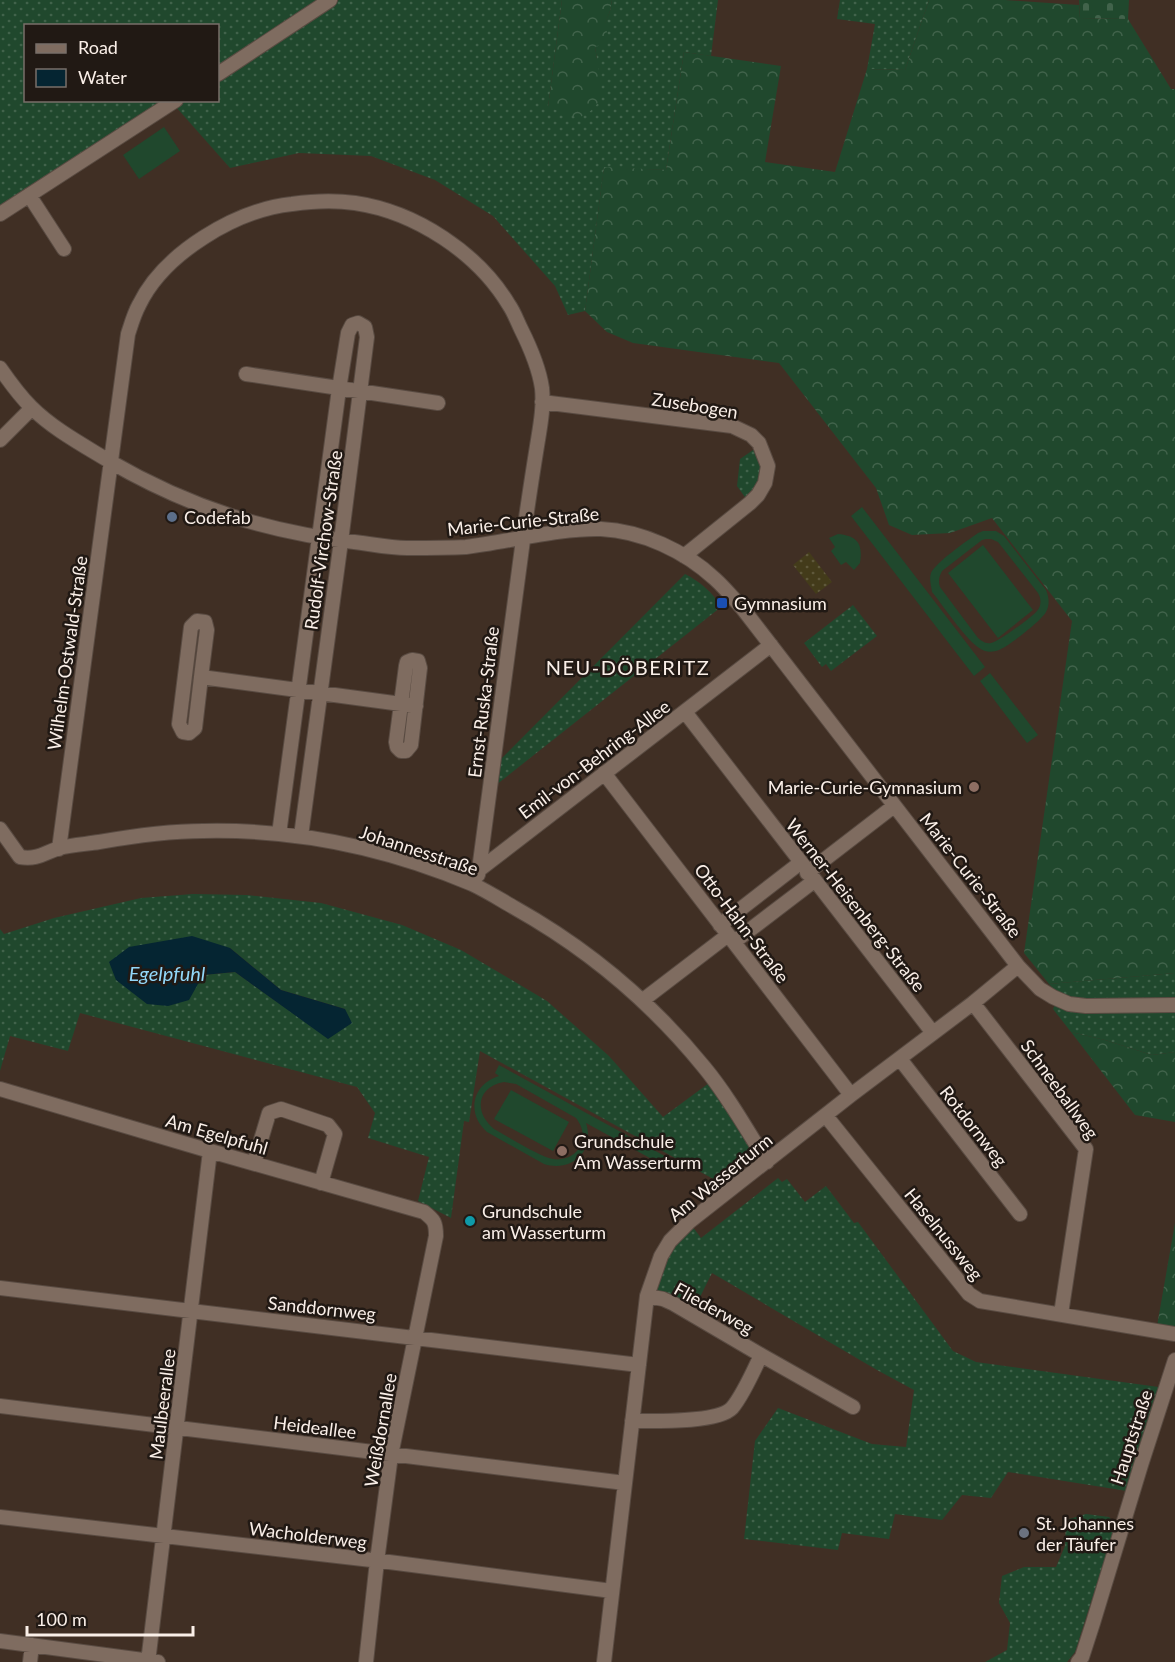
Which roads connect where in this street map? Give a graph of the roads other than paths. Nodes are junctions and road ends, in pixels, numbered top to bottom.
1 (330, 0) edge
2 (219, 73) edge
3 (173, 102) edge
4 (29, 195) junction
5 (0, 214) edge
6 (64, 249) dead end
7 (0, 368) edge
8 (246, 374) dead end
9 (339, 389) junction
10 (360, 392) junction
11 (438, 402) dead end
12 (543, 402) junction
13 (32, 408) junction
14 (0, 440) edge
15 (110, 461) junction
16 (319, 538) junction
17 (523, 538) junction
18 (341, 541) junction
19 (684, 556) junction
20 (771, 645) junction
21 (201, 677) junction
22 (298, 690) junction
23 (320, 693) junction
24 (400, 704) junction
25 (416, 705) junction
26 (685, 712) junction
27 (604, 773) junction
28 (894, 806) junction
29 (0, 829) edge
30 (279, 834) junction
31 (301, 836) junction
32 (59, 849) junction
33 (479, 870) junction
34 (807, 872) junction
35 (473, 885) junction
36 (727, 934) junction
37 (1017, 966) junction
38 (643, 1000) junction
39 (973, 1003) junction
40 (1175, 1005) edge
41 (933, 1033) junction
42 (900, 1059) junction
43 (0, 1089) edge
44 (850, 1095) junction
45 (826, 1116) junction
46 (210, 1151) junction
47 (767, 1162) junction
48 (254, 1163) junction
49 (321, 1183) junction
50 (424, 1212) joint
51 (1020, 1214) dead end
52 (0, 1288) edge
53 (647, 1296) junction
54 (191, 1312) junction
55 (1061, 1314) junction
56 (1175, 1334) edge
57 (416, 1337) junction
58 (761, 1355) junction
59 (1175, 1360) edge
60 (639, 1365) junction
61 (0, 1406) edge
62 (853, 1407) dead end
63 (632, 1421) junction
64 (177, 1428) junction
65 (391, 1455) junction
66 (625, 1483) junction
67 (0, 1517) edge
68 (164, 1536) junction
69 (377, 1561) junction
70 (612, 1591) junction
71 (0, 1641) edge
72 (32, 1644) junction
73 (30, 1662) edge
74 (151, 1662) edge
75 (366, 1662) edge
76 (604, 1662) edge
77 (1078, 1662) edge

1 - 2 street
3 - 4 street
4 - 5 street
4 - 6 street
7 - 13 street, Marie-Curie-Straße
8 - 9 street
9 - 10 street
9 - 10 street, Rudolf-Virchow-Straße
9 - 16 street, Rudolf-Virchow-Straße
10 - 11 street
10 - 18 street, Rudolf-Virchow-Straße
12 - 15 street, Wilhelm-Ostwald-Straße
12 - 17 street, Ernst-Ruska-Straße
12 - 19 street, Zusebogen
13 - 14 street
13 - 15 street, Marie-Curie-Straße
15 - 16 street, Marie-Curie-Straße
15 - 32 street, Wilhelm-Ostwald-Straße
16 - 18 street, Marie-Curie-Straße
16 - 22 street, Rudolf-Virchow-Straße
17 - 18 street, Marie-Curie-Straße
17 - 19 street, Marie-Curie-Straße
17 - 33 street, Ernst-Ruska-Straße
18 - 23 street, Rudolf-Virchow-Straße
19 - 20 street, Marie-Curie-Straße
20 - 26 street, Emil-von-Behring-Allee
20 - 28 street, Marie-Curie-Straße
21 - 21 street
21 - 22 street
22 - 23 street
22 - 30 street, Rudolf-Virchow-Straße
23 - 24 street
23 - 31 street, Rudolf-Virchow-Straße
24 - 25 street
24 - 25 street
24 - 25 street
26 - 27 street, Emil-von-Behring-Allee
26 - 34 street, Werner-Heisenberg-Straße
27 - 33 street, Emil-von-Behring-Allee
27 - 36 street, Otto-Hahn-Straße
28 - 34 street
28 - 37 street, Marie-Curie-Straße
29 - 32 street, Johannesstraße
30 - 31 street, Johannesstraße
30 - 32 street, Johannesstraße
31 - 35 street, Johannesstraße
33 - 35 street
34 - 36 street
34 - 36 street
34 - 41 street, Werner-Heisenberg-Straße
35 - 38 street, Johannesstraße
36 - 38 street
36 - 44 street, Otto-Hahn-Straße
37 - 39 street, Am Wasserturm
37 - 40 street, Marie-Curie-Straße
38 - 47 street, Johannesstraße
39 - 41 street, Am Wasserturm
39 - 55 street, Schneeballweg
41 - 42 street, Am Wasserturm
42 - 44 street, Am Wasserturm
42 - 51 street, Rotdornweg
43 - 46 street, Am Egelpfuhl
44 - 45 street, Am Wasserturm
45 - 47 street, Am Wasserturm
45 - 55 street, Haselnussweg
46 - 48 street, Am Egelpfuhl
46 - 54 street, Maulbeerallee
47 - 53 street, Am Wasserturm
48 - 49 street, Am Egelpfuhl
48 - 49 street
49 - 50 street, Am Egelpfuhl
50 - 57 street, Weißdornallee
52 - 54 street, Sanddornweg
53 - 58 street, Fliederweg
53 - 60 street, Am Wasserturm
54 - 57 street, Sanddornweg
54 - 64 street, Maulbeerallee
55 - 56 street, Haselnussweg
57 - 60 street, Sanddornweg
57 - 65 street, Weißdornallee
58 - 62 street, Fliederweg
58 - 63 street, Fliederweg
59 - 77 street, Hauptstraße
60 - 63 street, Am Wasserturm
61 - 64 street, Heideallee
63 - 66 street, Am Wasserturm
64 - 65 street, Heideallee
64 - 68 street, Maulbeerallee
65 - 66 street, Heideallee
65 - 69 street, Weißdornallee
66 - 70 street, Am Wasserturm
67 - 68 street, Wacholderweg
68 - 69 street, Wacholderweg
68 - 74 street, Maulbeerallee
69 - 70 street, Wacholderweg
69 - 75 street, Weißdornallee
70 - 76 street, Am Wasserturm
71 - 72 street
72 - 73 street
72 - 74 street

